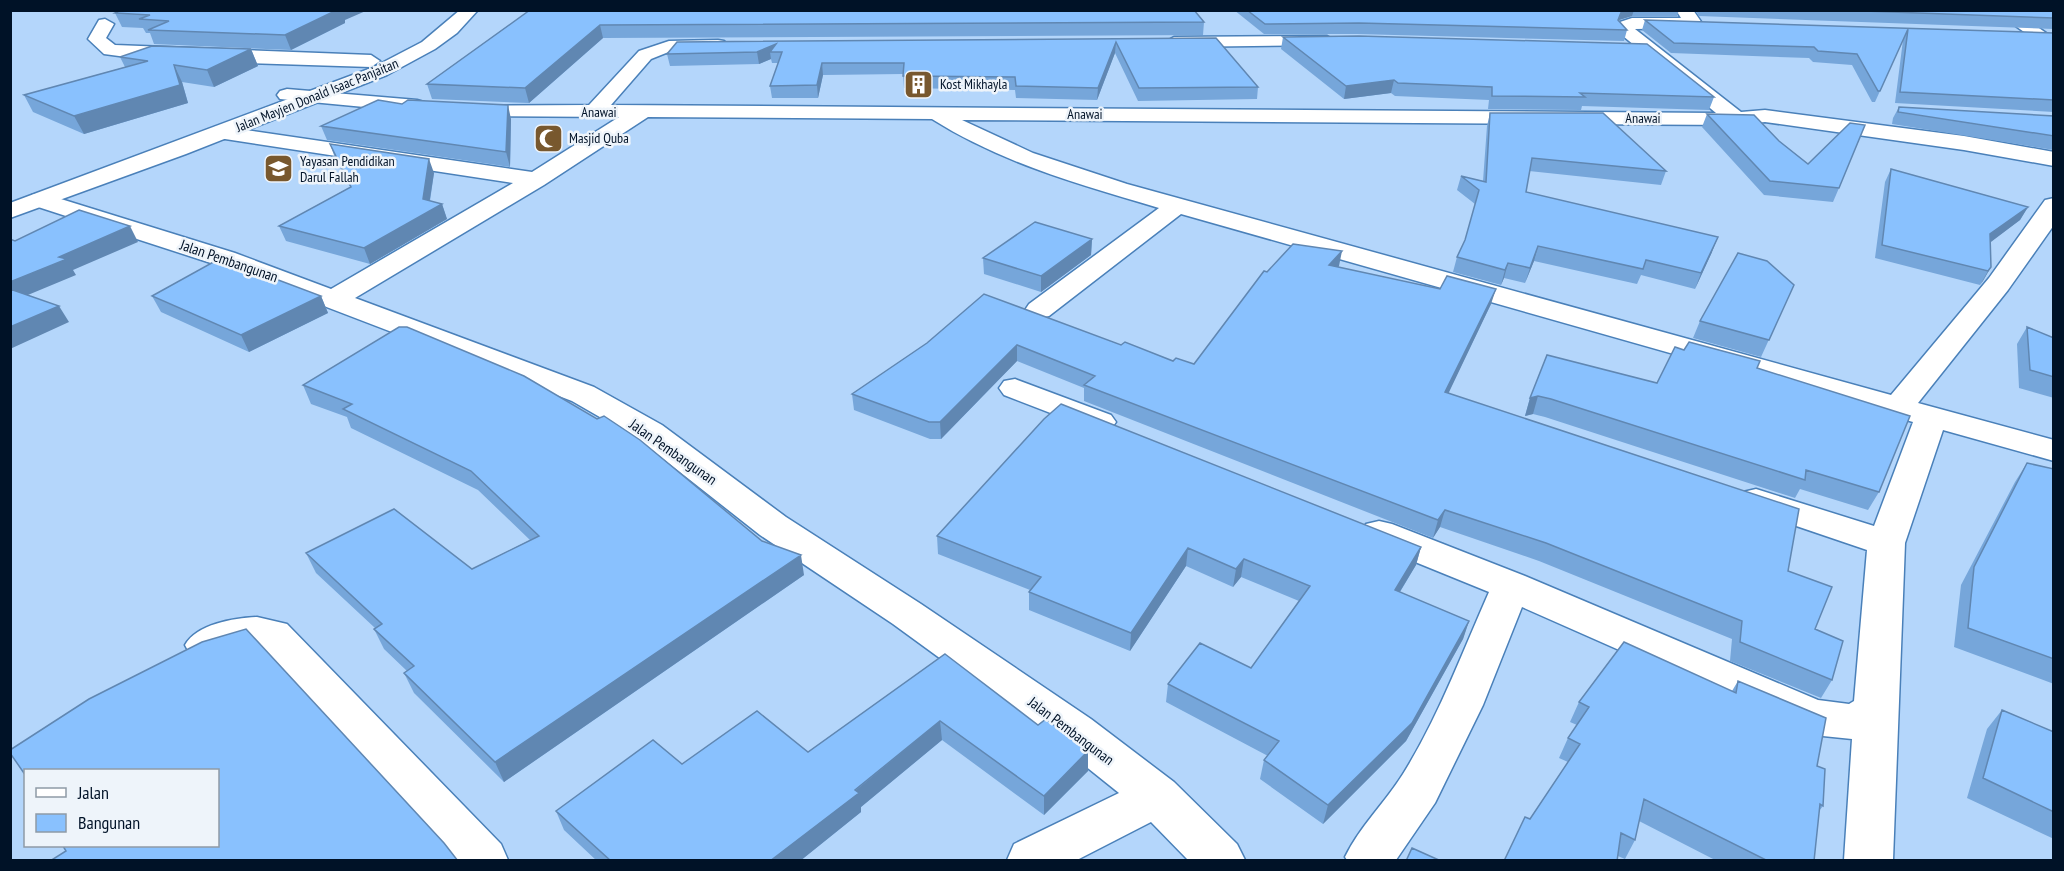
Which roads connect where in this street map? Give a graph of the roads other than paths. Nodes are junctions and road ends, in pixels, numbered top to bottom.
1 (444, 10) edge
2 (470, 10) edge
3 (2001, 10) edge
4 (1694, 19) edge
5 (105, 24) dead end
6 (2004, 34) edge
7 (2047, 36) edge
8 (1346, 41) edge
9 (1159, 42) edge
10 (739, 45) edge
11 (1614, 48) edge
12 (1649, 49) junction
13 (371, 61) junction
14 (287, 95) junction
15 (316, 97) junction
16 (1880, 111) edge
17 (594, 112) junction
18 (642, 112) junction
19 (934, 112) junction
20 (1765, 116) junction
21 (1737, 119) junction
22 (225, 132) junction
23 (142, 156) junction
24 (2054, 159) edge
25 (536, 180) junction
26 (20, 202) edge
27 (1179, 204) junction
28 (2054, 205) edge
29 (336, 298) junction
30 (1040, 310) dead end
31 (1015, 388) dead end
32 (1914, 413) junction
33 (1125, 432) edge
34 (2054, 451) edge
35 (1731, 492) edge
36 (1346, 520) edge
37 (1886, 543) junction
38 (1511, 586) junction
39 (168, 663) edge
40 (1875, 711) junction
41 (1157, 796) junction
42 (1370, 857) dead end
43 (484, 861) edge
44 (1031, 861) edge
45 (1220, 861) edge
46 (1869, 861) edge

1 - 13 main road, Jalan Mayjen Donald Isaac Panjaitan
2 - 15 main road, Jalan Mayjen Donald Isaac Panjaitan
3 - 7 main road
4 - 12 main road
5 - 13 main road
6 - 7 main road
8 - 9 main road
10 - 17 main road
11 - 12 main road
12 - 21 main road
13 - 14 main road, Jalan Mayjen Donald Isaac Panjaitan
14 - 15 main road, Anawai
14 - 23 main road, Jalan Mayjen Donald Isaac Panjaitan
15 - 17 main road, Anawai
15 - 22 main road, Jalan Mayjen Donald Isaac Panjaitan
16 - 20 main road
17 - 18 main road, Anawai
18 - 19 main road, Anawai
18 - 25 main road
19 - 21 main road, Anawai
19 - 27 main road
20 - 21 main road, Anawai
20 - 24 main road
22 - 23 main road, Jalan Mayjen Donald Isaac Panjaitan
22 - 25 main road
23 - 26 main road
25 - 29 main road
26 - 29 main road, Jalan Pembangunan
27 - 30 main road
27 - 32 main road
28 - 32 main road
29 - 41 main road, Jalan Pembangunan
31 - 33 main road
32 - 34 main road
32 - 37 main road
35 - 37 main road
36 - 38 main road
37 - 40 main road
38 - 40 main road
38 - 42 main road
39 - 43 main road
40 - 46 main road
41 - 44 main road
41 - 45 main road, Jalan Pembangunan

